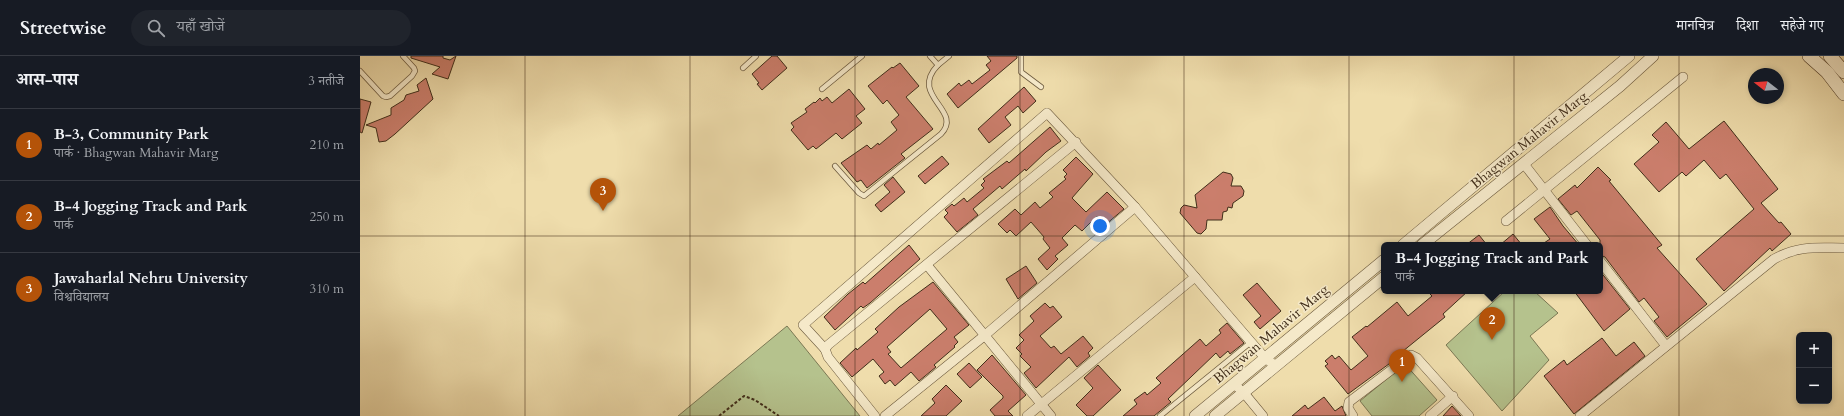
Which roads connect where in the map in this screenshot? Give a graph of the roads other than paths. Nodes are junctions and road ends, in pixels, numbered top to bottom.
1 (403, 56) edge
2 (756, 56) edge
3 (862, 56) edge
4 (930, 56) edge
5 (949, 56) edge
6 (1022, 56) edge
7 (1629, 56) edge
8 (1653, 56) edge
9 (1809, 56) edge
10 (1838, 61) edge
11 (938, 65) junction
12 (743, 68) dead end
13 (360, 70) edge
14 (1827, 72) junction
15 (1682, 76) dead end
16 (1041, 87) dead end
17 (822, 88) dead end
18 (1844, 94) edge
19 (1076, 142) junction
20 (1524, 164) junction
21 (834, 166) dead end
22 (1544, 189) junction
23 (1467, 191) junction
24 (1478, 201) junction
25 (1135, 207) junction
26 (1506, 222) dead end
27 (1412, 237) junction
28 (1406, 242) edge
29 (1418, 242) edge
30 (1426, 242) edge
31 (1585, 242) edge
32 (1844, 248) edge
33 (1381, 262) edge
34 (927, 265) junction
35 (1603, 265) edge
36 (1194, 278) junction
37 (1381, 279) edge
38 (984, 336) junction
39 (1251, 342) junction
40 (1666, 346) junction
41 (825, 350) junction
42 (1265, 358) junction
43 (1276, 366) junction
44 (1234, 384) junction
45 (1244, 393) junction
46 (1453, 396) junction
47 (1041, 404) junction
48 (876, 416) edge
49 (885, 416) edge
50 (1027, 416) edge
51 (1051, 416) edge
52 (1160, 416) edge
53 (1195, 416) edge
54 (1215, 416) edge
55 (1263, 416) edge
56 (1353, 416) edge
57 (1430, 416) edge
58 (1469, 416) edge
59 (1580, 416) edge

1 - 13 lane
2 - 12 lane
3 - 17 lane
4 - 11 lane
5 - 11 lane
6 - 16 lane
7 - 23 street, Bhagwan Mahavir Marg
8 - 20 street, Bhagwan Mahavir Marg
9 - 14 main road
10 - 14 street
11 - 21 lane
14 - 18 main road
15 - 22 street
19 - 25 street
19 - 34 street
19 - 41 street
20 - 22 street
20 - 24 street, Bhagwan Mahavir Marg
22 - 26 street
22 - 31 street
23 - 24 street
23 - 27 street, Bhagwan Mahavir Marg
24 - 30 street, Bhagwan Mahavir Marg
25 - 36 street
25 - 38 street
27 - 28 street, Bhagwan Mahavir Marg
27 - 29 street
32 - 40 street
33 - 42 street, Bhagwan Mahavir Marg
34 - 38 street
34 - 41 street
35 - 40 street
36 - 39 street
36 - 47 street
37 - 43 street, Bhagwan Mahavir Marg
38 - 47 street
38 - 49 street
39 - 42 street
39 - 52 lane
40 - 59 street
41 - 48 street
42 - 43 street
42 - 44 street, Bhagwan Mahavir Marg
43 - 45 street, Bhagwan Mahavir Marg
44 - 45 street
44 - 53 street, Bhagwan Mahavir Marg
45 - 54 street, Bhagwan Mahavir Marg
45 - 55 street
46 - 56 street
46 - 57 street
46 - 58 street
47 - 50 street
47 - 51 street

